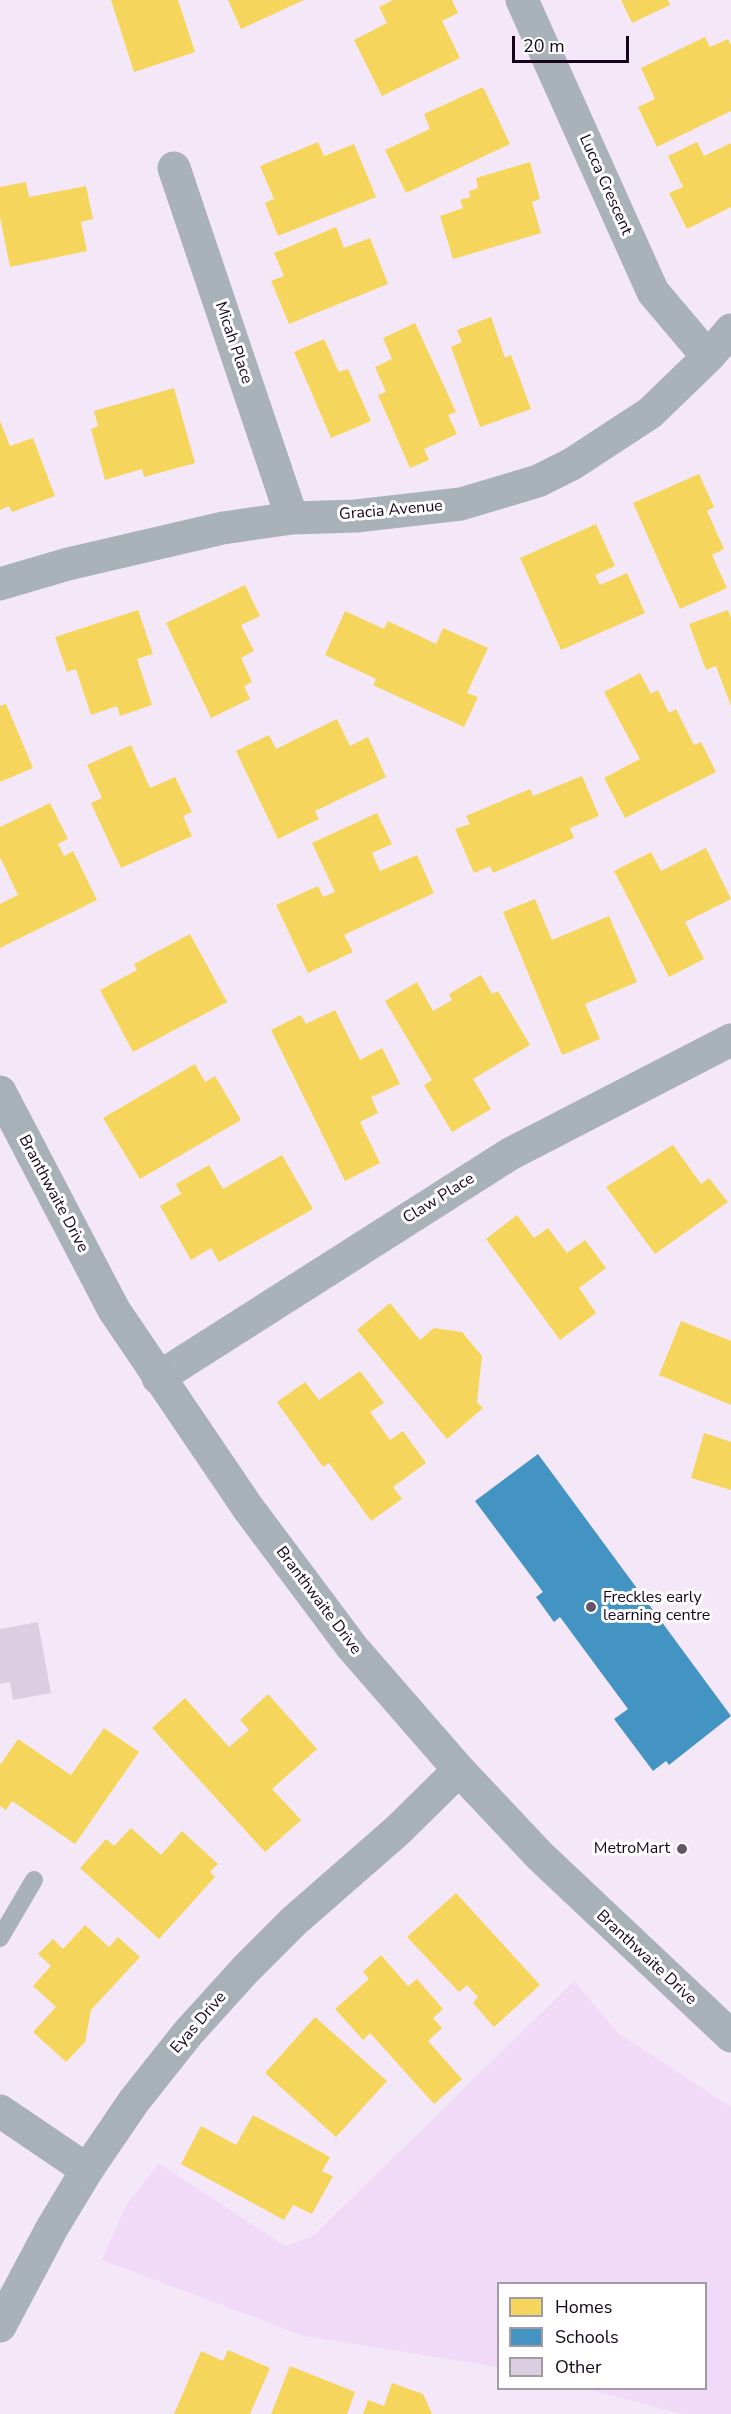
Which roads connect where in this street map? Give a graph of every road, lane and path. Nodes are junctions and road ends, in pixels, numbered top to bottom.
1 (522, 0) edge
2 (174, 168) dead end
3 (731, 330) edge
4 (708, 357) junction
5 (292, 518) junction
6 (0, 584) edge
7 (731, 1040) edge
8 (0, 1092) edge
9 (158, 1377) junction
10 (459, 1770) junction
11 (34, 1880) dead end
12 (0, 1938) edge
13 (731, 2036) edge
14 (0, 2111) edge
15 (87, 2170) junction
16 (0, 2326) edge

1 - 4 street, Lucca Crescent
2 - 5 street, Micah Place
3 - 4 street, Gracia Avenue
4 - 5 street, Gracia Avenue
5 - 6 street, Gracia Avenue
7 - 9 street, Claw Place
8 - 9 street, Branthwaite Drive
9 - 10 street, Branthwaite Drive
10 - 13 street, Branthwaite Drive
10 - 15 street, Eyas Drive
11 - 12 lane
14 - 15 street
15 - 16 street, Eyas Drive

